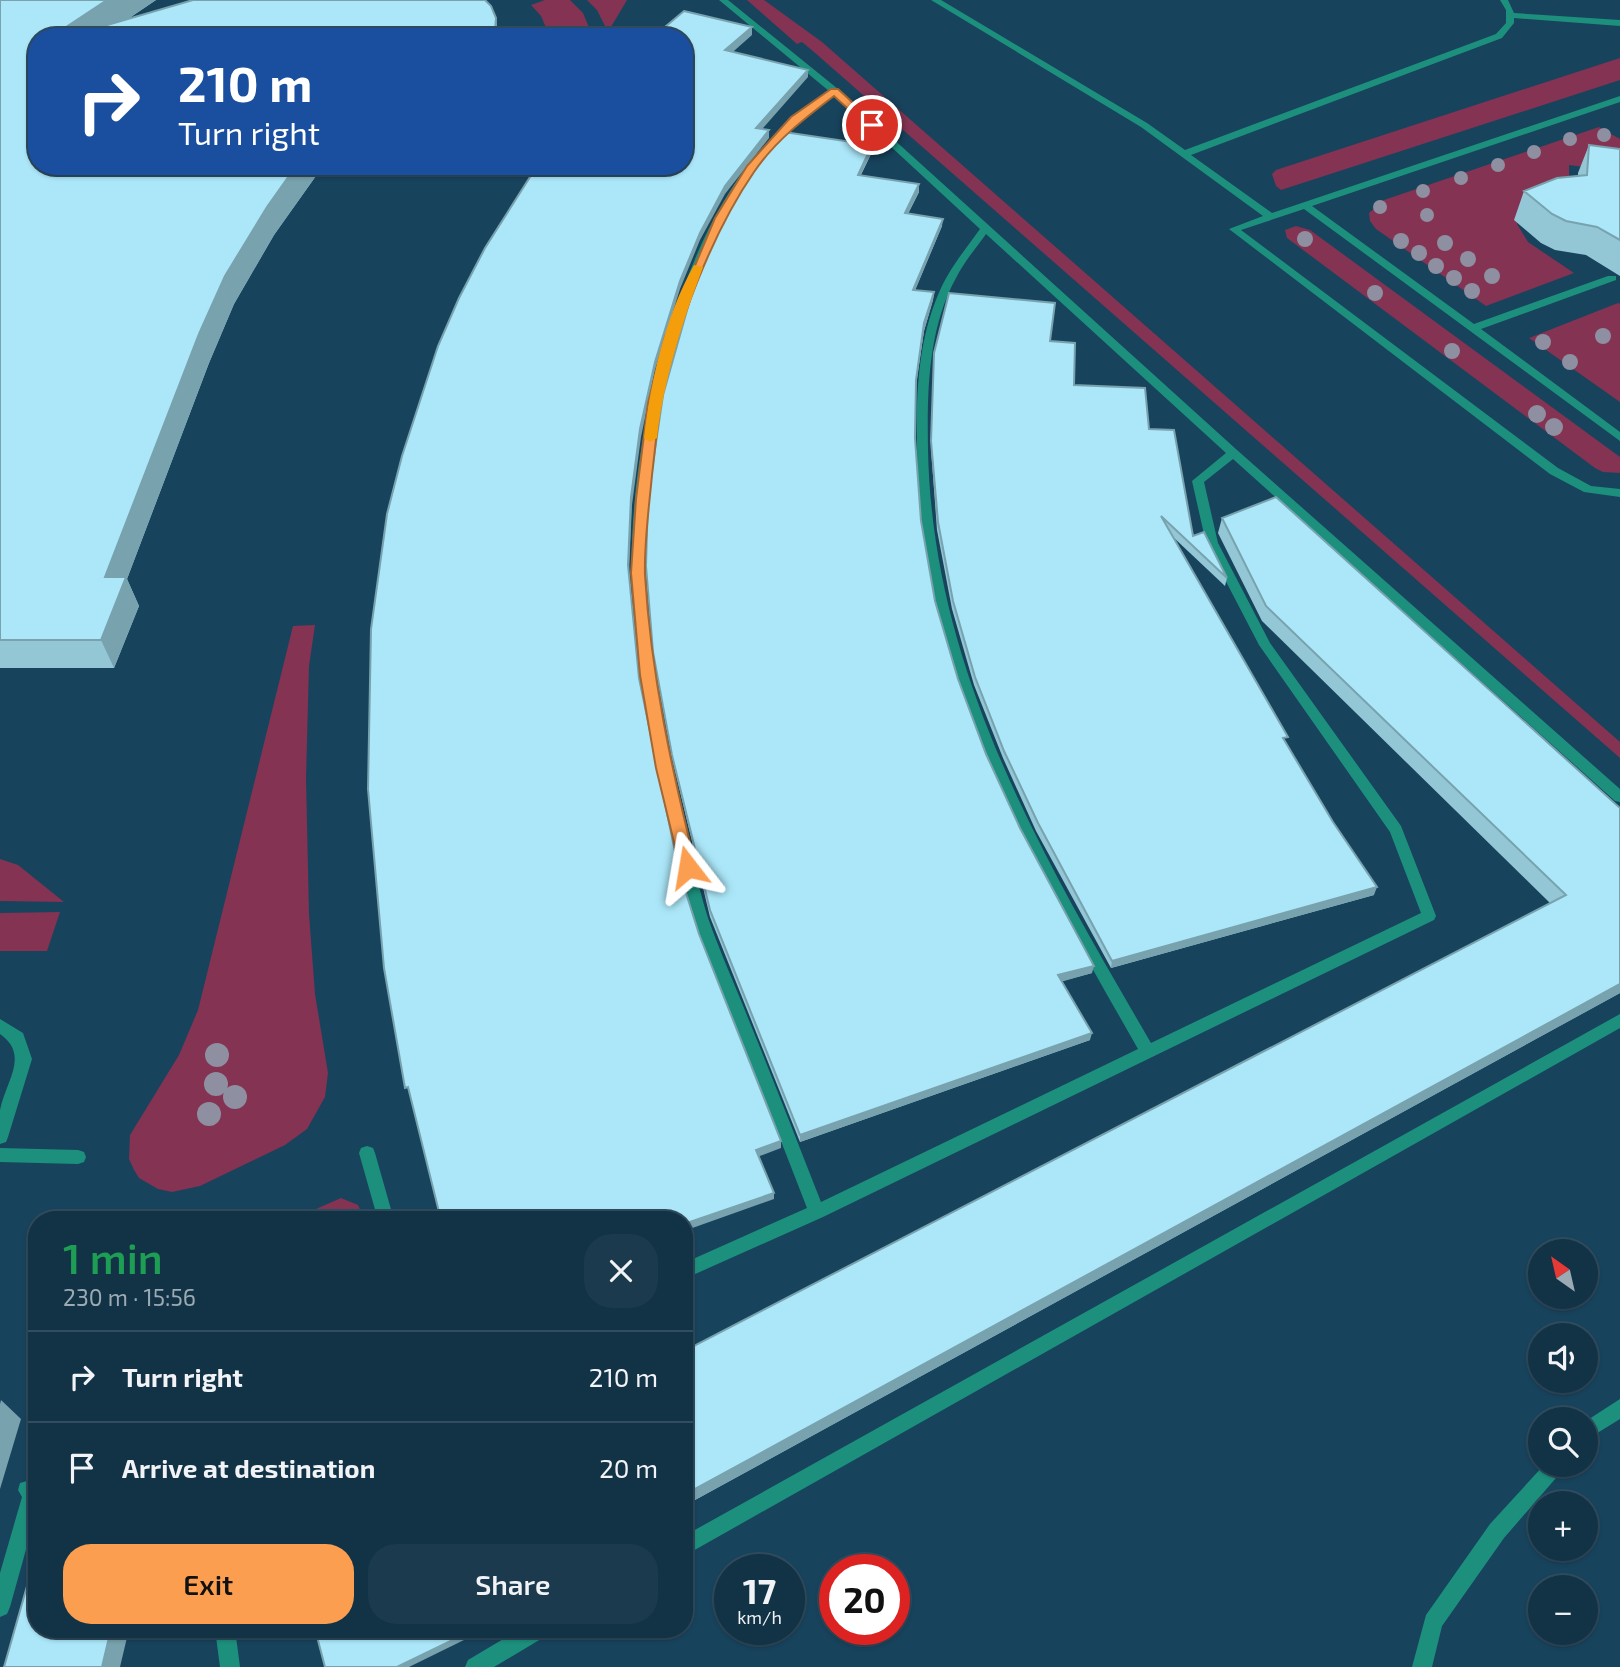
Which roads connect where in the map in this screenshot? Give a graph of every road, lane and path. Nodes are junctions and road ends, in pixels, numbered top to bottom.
1 (723, 0) edge
2 (935, 0) edge
3 (1504, 0) edge
4 (1510, 15) junction
5 (1620, 23) edge
6 (835, 91) junction
7 (1620, 99) edge
8 (1184, 154) junction
9 (1305, 205) junction
10 (1271, 217) junction
11 (985, 229) junction
12 (1612, 278) edge
13 (1474, 328) junction
14 (1620, 437) edge
15 (1233, 453) junction
16 (1620, 493) edge
17 (1620, 797) edge
18 (1620, 1020) edge
19 (0, 1026) edge
20 (1147, 1051) junction
21 (0, 1137) edge
22 (367, 1153) dead end
23 (0, 1155) edge
24 (78, 1157) dead end
25 (383, 1211) edge
26 (817, 1212) junction
27 (693, 1267) edge
28 (1620, 1408) edge
29 (1598, 1424) edge
30 (1545, 1477) edge
31 (28, 1508) edge
32 (693, 1543) edge
33 (0, 1607) edge
34 (226, 1638) edge
35 (511, 1638) edge
36 (230, 1667) edge
37 (475, 1667) edge
38 (1422, 1667) edge

1 - 6 lane
2 - 8 lane
3 - 4 lane
4 - 5 lane
4 - 8 lane
6 - 11 lane
6 - 26 lane
7 - 9 lane
8 - 10 lane
9 - 10 lane
9 - 13 lane
10 - 16 lane
11 - 15 lane
11 - 20 lane
12 - 13 lane
13 - 14 lane
15 - 17 lane
15 - 20 lane
18 - 32 lane
19 - 21 lane
20 - 26 lane
22 - 25 lane
23 - 24 lane
26 - 27 lane
28 - 29 lane
30 - 38 lane
31 - 33 lane
34 - 36 lane
35 - 37 lane

